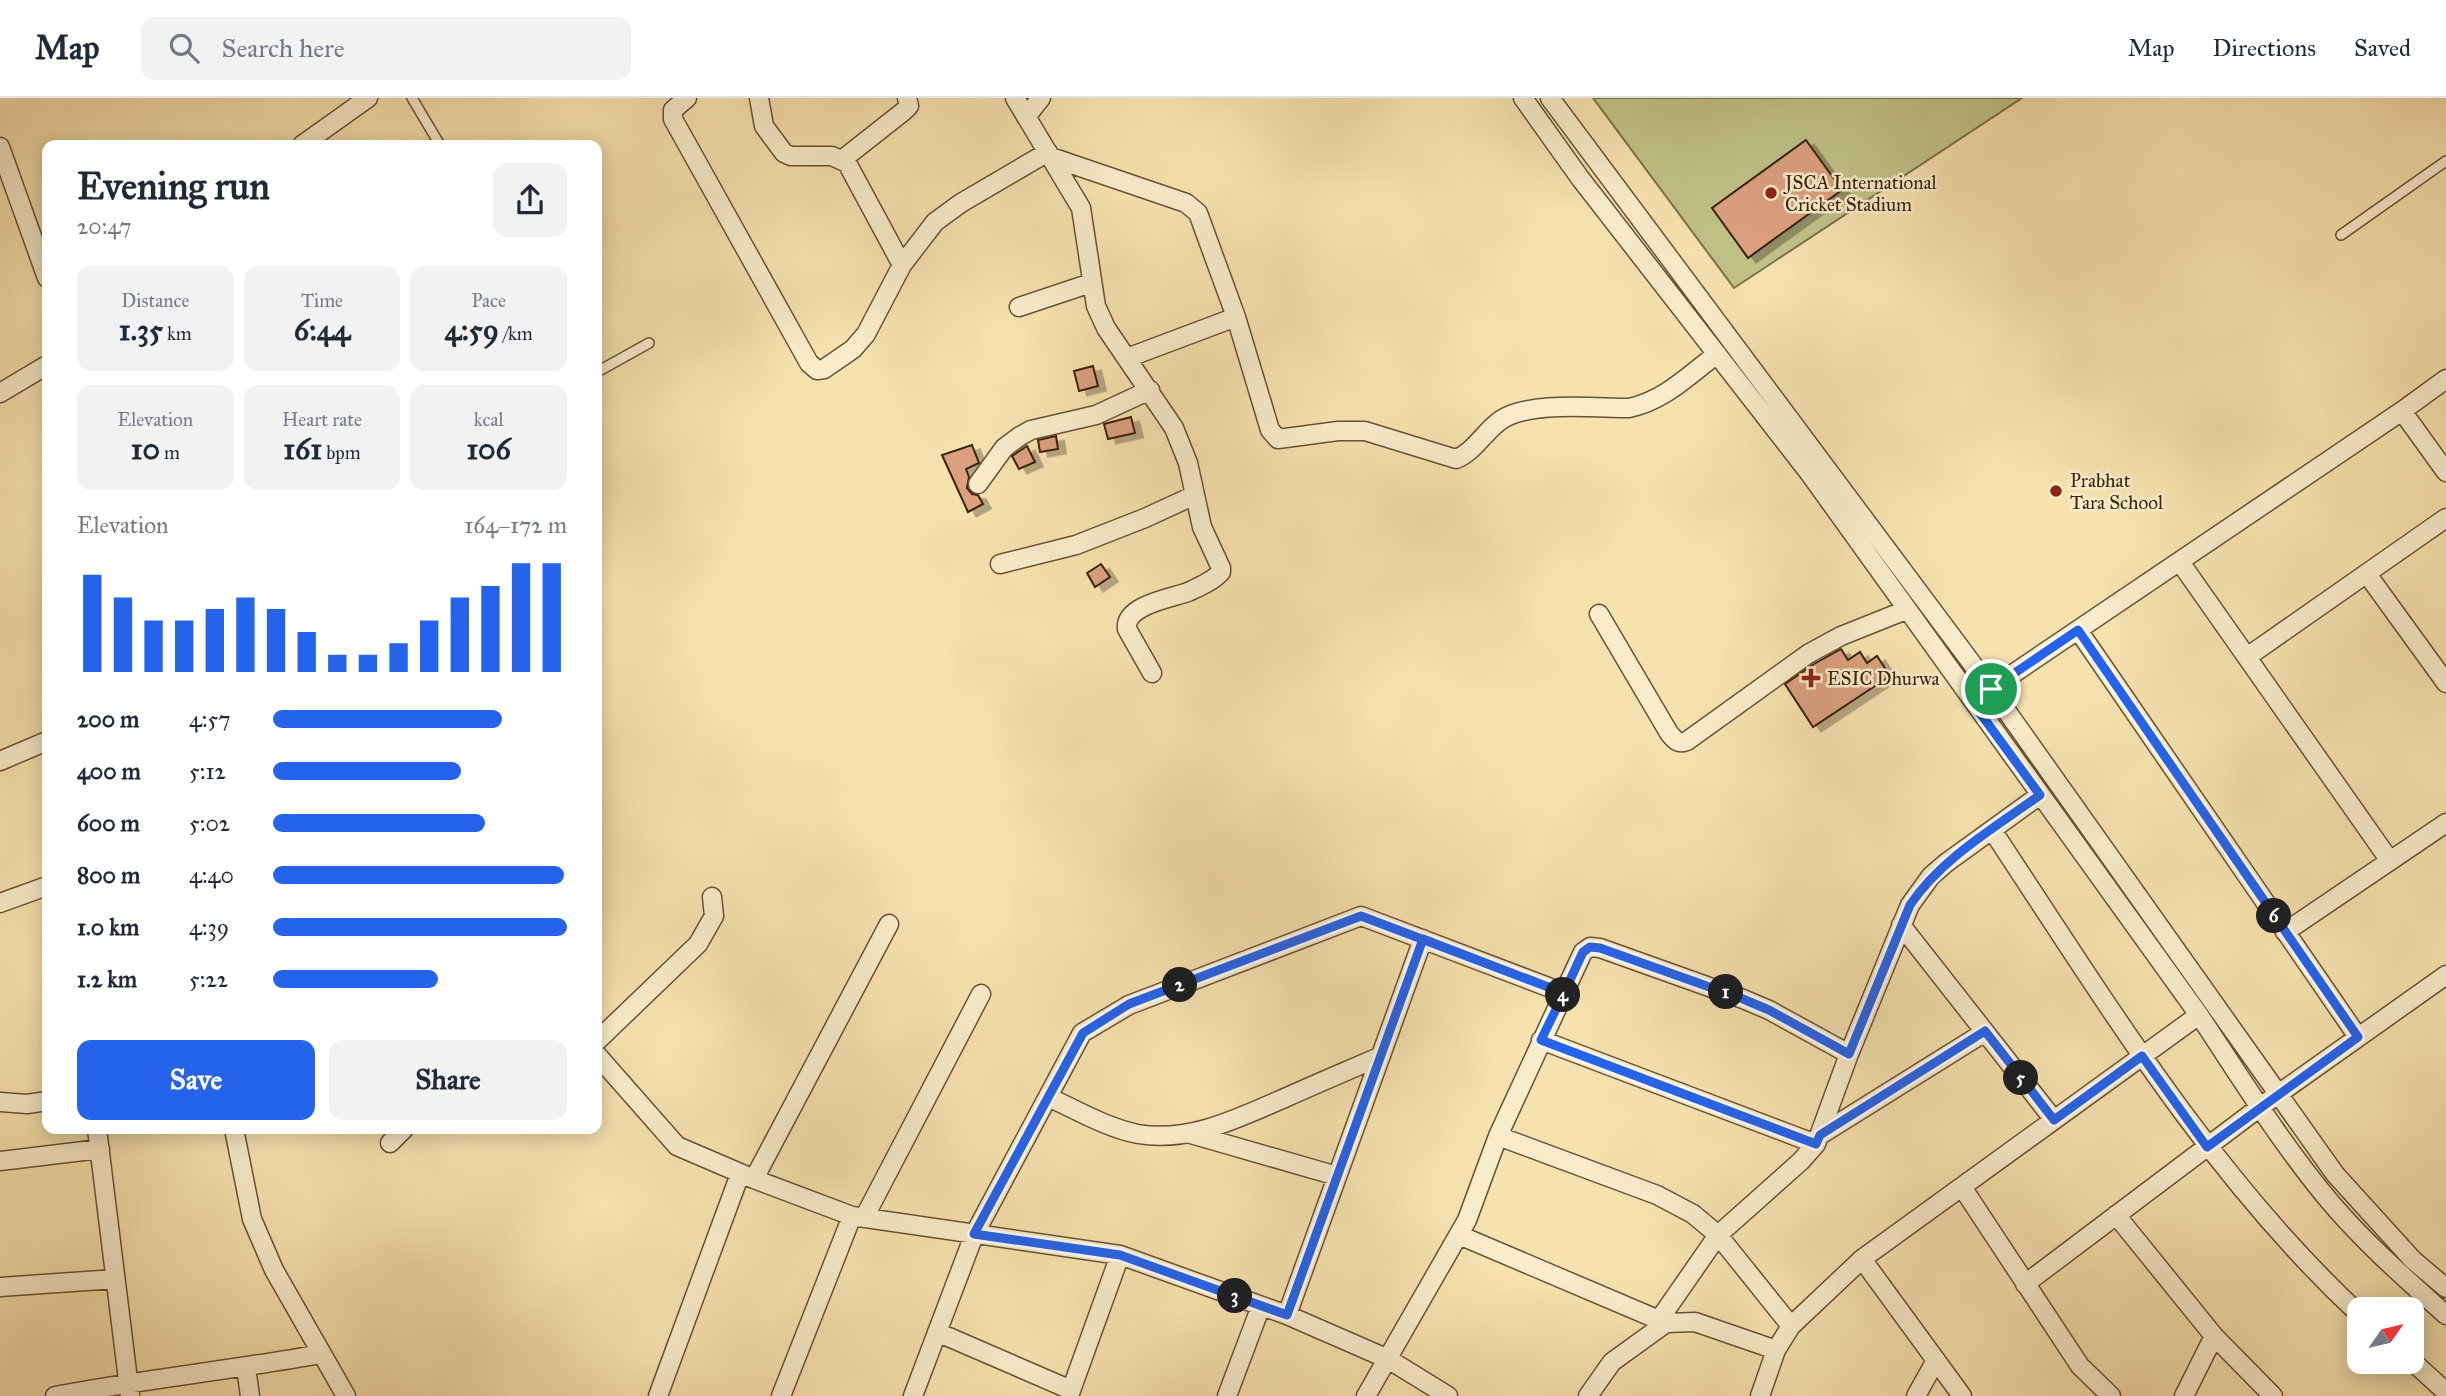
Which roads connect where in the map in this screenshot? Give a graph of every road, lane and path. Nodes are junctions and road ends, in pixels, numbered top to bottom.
1 (368, 98) edge
2 (412, 98) edge
3 (687, 98) edge
4 (759, 98) edge
5 (907, 98) edge
6 (1015, 98) edge
7 (1041, 98) edge
8 (1523, 98) edge
9 (1550, 98) edge
10 (1026, 117) junction
11 (309, 140) edge
12 (437, 140) edge
13 (0, 148) edge
14 (1049, 155) junction
15 (843, 159) junction
16 (2446, 161) edge
17 (2341, 234) dead end
18 (42, 264) edge
19 (902, 265) junction
20 (1091, 283) junction
21 (1019, 307) dead end
22 (1236, 317) junction
23 (649, 343) dead end
24 (1717, 354) junction
25 (1127, 358) junction
26 (42, 368) edge
27 (602, 369) edge
28 (2446, 379) edge
29 (1150, 390) junction
30 (0, 393) edge
31 (2402, 411) junction
32 (2446, 472) edge
33 (978, 484) dead end
34 (1195, 495) junction
35 (2446, 518) edge
36 (2180, 562) junction
37 (1000, 564) dead end
38 (2367, 574) junction
39 (1906, 610) junction
40 (1599, 614) dead end
41 (2078, 630) junction
42 (2247, 657) junction
43 (1152, 673) dead end
44 (2446, 684) edge
45 (1991, 689) junction
46 (1972, 702) junction
47 (42, 743) edge
48 (0, 761) edge
49 (2040, 795) junction
50 (2446, 823) edge
51 (1992, 830) junction
52 (2390, 861) junction
53 (42, 888) edge
54 (712, 897) dead end
55 (0, 903) edge
56 (889, 924) dead end
57 (1901, 925) junction
58 (2285, 932) junction
59 (1423, 939) junction
60 (2446, 975) edge
61 (1564, 993) junction
62 (981, 994) dead end
63 (2199, 1015) junction
64 (1985, 1031) junction
65 (602, 1036) edge
66 (2358, 1037) junction
67 (1541, 1040) junction
68 (1849, 1054) junction
69 (1381, 1056) junction
70 (2142, 1056) junction
71 (602, 1061) edge
72 (2279, 1093) junction
73 (1048, 1097) junction
74 (0, 1102) edge
75 (42, 1102) edge
76 (2260, 1107) junction
77 (2054, 1120) junction
78 (1188, 1133) junction
79 (98, 1134) edge
80 (235, 1134) edge
81 (399, 1134) edge
82 (1498, 1136) junction
83 (1818, 1140) junction
84 (390, 1143) dead end
85 (2207, 1147) junction
86 (100, 1149) junction
87 (0, 1161) edge
88 (1337, 1176) junction
89 (747, 1177) junction
90 (1962, 1187) junction
91 (2116, 1215) junction
92 (858, 1217) junction
93 (974, 1234) junction
94 (1459, 1235) junction
95 (1718, 1235) junction
96 (1120, 1255) junction
97 (1862, 1259) junction
98 (115, 1279) junction
99 (2025, 1284) junction
100 (0, 1287) edge
101 (2446, 1289) edge
102 (2347, 1302) edge
103 (1261, 1306) junction
104 (1287, 1315) junction
105 (2446, 1315) edge
106 (1662, 1321) junction
107 (1791, 1326) junction
108 (937, 1332) junction
109 (2214, 1336) junction
110 (1776, 1350) junction
111 (321, 1354) junction
112 (1388, 1359) junction
113 (1936, 1360) junction
114 (246, 1368) junction
115 (2424, 1372) edge
116 (129, 1389) edge
117 (2446, 1392) edge
118 (1070, 1393) edge
119 (55, 1396) edge
120 (250, 1396) edge
121 (346, 1396) edge
122 (658, 1396) edge
123 (781, 1396) edge
124 (913, 1396) edge
125 (1227, 1396) edge
126 (1366, 1396) edge
127 (1448, 1396) edge
128 (1588, 1396) edge
129 (1760, 1396) edge
130 (1916, 1396) edge
131 (1962, 1396) edge
132 (2111, 1396) edge
133 (2184, 1396) edge
134 (2273, 1396) edge

1 - 11 street
2 - 12 lane
3 - 19 street
4 - 15 street
5 - 15 street
6 - 10 street
7 - 10 street
8 - 24 street
9 - 45 street
10 - 14 street
13 - 18 street
14 - 19 street
14 - 20 street
14 - 22 street
15 - 19 street
16 - 17 lane
20 - 21 street
20 - 25 street
22 - 24 street
22 - 25 street
23 - 27 lane
24 - 39 street
25 - 29 street
26 - 30 street
28 - 31 street
29 - 33 street
29 - 34 street
31 - 32 street
31 - 36 street
34 - 37 street
34 - 43 street
35 - 38 street
36 - 41 street
36 - 42 street
38 - 42 street
38 - 44 street
39 - 40 street
39 - 46 street
41 - 45 street
41 - 58 street
42 - 52 street
45 - 46 street
45 - 72 street
46 - 49 street
47 - 48 street
49 - 51 street
49 - 63 street
50 - 52 street
51 - 57 street
51 - 70 street
52 - 58 street
53 - 55 street
54 - 65 street
56 - 89 street
57 - 64 street
57 - 68 street
58 - 66 street
59 - 61 street
59 - 69 street
59 - 73 street
60 - 66 street
61 - 67 street
61 - 68 street
62 - 92 street
63 - 70 street
63 - 76 street
64 - 77 street
64 - 83 street
66 - 72 street
67 - 82 street
67 - 83 street
68 - 83 street
69 - 78 street
69 - 88 street
70 - 77 street
70 - 85 street
71 - 89 street
72 - 76 street
72 - 101 street
73 - 78 street
73 - 93 street
74 - 75 street
76 - 85 street
76 - 105 street
77 - 90 street
78 - 88 street
79 - 86 street
80 - 111 street
81 - 84 street
82 - 94 street
82 - 95 street
83 - 95 street
85 - 91 street
85 - 102 street
86 - 87 street
86 - 98 street
88 - 104 street
89 - 92 street
89 - 122 street
90 - 97 street
90 - 99 street
91 - 99 street
91 - 109 street
92 - 93 street
92 - 123 street
93 - 96 street
93 - 108 street
94 - 106 street
94 - 112 street
95 - 106 street
95 - 107 street
96 - 103 street
96 - 118 street
97 - 107 street
97 - 113 street
98 - 100 street
98 - 116 street
99 - 132 street
103 - 104 street
103 - 125 street
104 - 112 street
106 - 110 street
106 - 128 street
107 - 110 street
108 - 118 street
108 - 124 street
109 - 133 street
109 - 134 street
110 - 129 street
111 - 114 street
111 - 121 street
112 - 126 street
112 - 127 street
113 - 130 street
113 - 131 street
114 - 116 street
114 - 120 street
115 - 117 street
116 - 119 street

